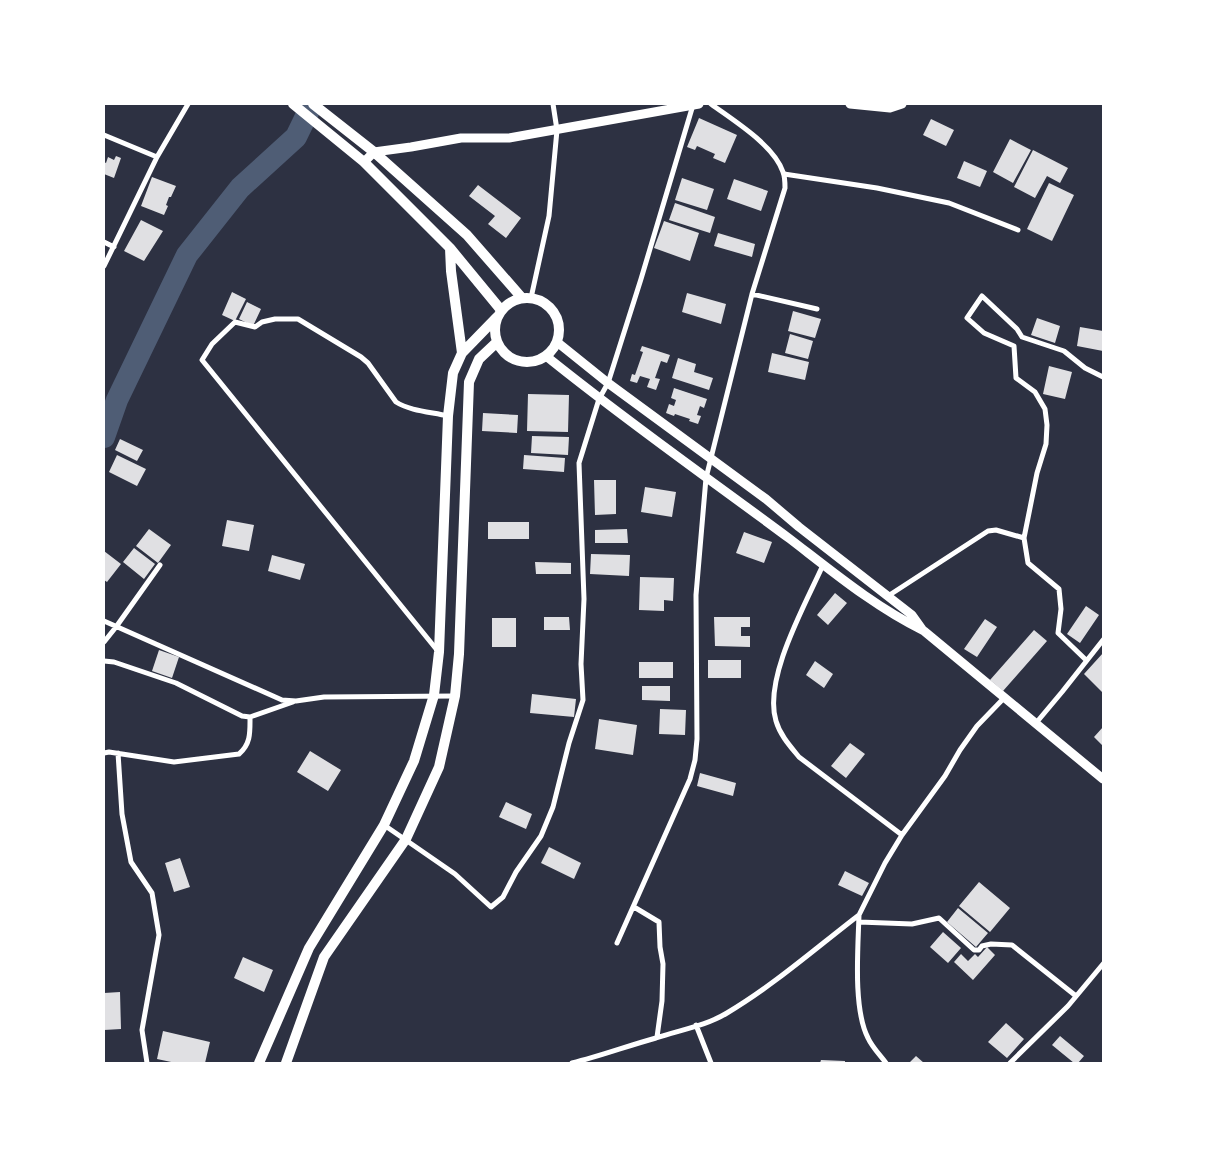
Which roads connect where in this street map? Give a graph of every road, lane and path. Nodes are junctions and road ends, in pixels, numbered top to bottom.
1 (188, 104) edge
2 (293, 104) edge
3 (313, 104) edge
4 (553, 104) edge
5 (696, 104) edge
6 (711, 104) edge
7 (850, 104) edge
8 (902, 104) edge
9 (557, 130) junction
10 (104, 135) edge
11 (374, 152) junction
12 (157, 157) junction
13 (364, 162) junction
14 (784, 174) junction
15 (1018, 230) dead end
16 (104, 242) edge
17 (114, 246) junction
18 (450, 248) junction
19 (104, 266) edge
20 (752, 294) junction
21 (526, 298) junction
22 (817, 309) dead end
23 (499, 314) junction
24 (497, 342) junction
25 (557, 342) junction
26 (462, 353) junction
27 (546, 356) junction
28 (1103, 377) edge
29 (608, 383) junction
30 (599, 399) junction
31 (448, 416) junction
32 (712, 459) junction
33 (706, 478) junction
34 (799, 527) junction
35 (789, 538) junction
36 (1024, 538) junction
37 (160, 564) dead end
38 (823, 565) junction
39 (888, 596) junction
40 (104, 621) edge
41 (116, 627) junction
42 (924, 631) junction
43 (1103, 640) edge
44 (104, 642) edge
45 (439, 652) junction
46 (1086, 660) junction
47 (104, 661) edge
48 (434, 695) junction
49 (455, 696) junction
50 (1005, 697) junction
51 (296, 701) junction
52 (250, 717) junction
53 (1036, 723) junction
54 (104, 753) edge
55 (118, 753) junction
56 (1103, 779) edge
57 (384, 825) junction
58 (902, 835) junction
59 (406, 839) junction
60 (634, 907) junction
61 (859, 915) junction
62 (859, 922) junction
63 (617, 943) dead end
64 (1103, 964) edge
65 (1076, 996) junction
66 (696, 1025) junction
67 (656, 1037) junction
68 (147, 1063) edge
69 (259, 1063) edge
70 (286, 1063) edge
71 (572, 1063) edge
72 (711, 1063) edge
73 (886, 1063) edge
74 (1010, 1063) edge

1 - 12 street
2 - 13 main road
3 - 11 main road
4 - 9 street
5 - 9 street
5 - 29 street
6 - 14 street
7 - 8 street
9 - 11 street
9 - 21 street
10 - 12 street
11 - 13 street
11 - 21 main road
12 - 17 street
13 - 18 main road
14 - 15 street
14 - 20 street
16 - 17 street
17 - 19 street
18 - 23 main road
18 - 26 main road
20 - 22 street
20 - 32 street
21 - 23 main road
21 - 25 main road
23 - 24 main road
23 - 26 main road
24 - 27 main road
24 - 49 main road
25 - 27 main road
25 - 29 street
26 - 31 main road
27 - 30 street
28 - 36 street
29 - 30 street
29 - 32 street
30 - 33 street
30 - 59 street
31 - 45 main road
31 - 45 street
32 - 33 street
32 - 34 street
33 - 35 street
33 - 60 street
34 - 35 street
34 - 39 street
35 - 38 street
36 - 39 street
36 - 46 street
37 - 41 street
38 - 42 street
38 - 58 street
39 - 42 street
40 - 41 street
41 - 44 street
41 - 51 street
42 - 50 street
43 - 46 street
45 - 48 main road
46 - 53 street
47 - 52 street
48 - 49 street
48 - 51 street
48 - 57 main road
49 - 59 main road
50 - 53 street
50 - 58 street
51 - 52 street
52 - 55 street
53 - 56 street
54 - 55 street
55 - 68 street
57 - 59 street
57 - 69 main road
58 - 61 street
59 - 70 main road
60 - 63 street
60 - 67 street
61 - 62 street
61 - 66 street
62 - 65 street
62 - 73 street
64 - 65 street
65 - 74 street
66 - 67 street
66 - 72 street
67 - 71 street

